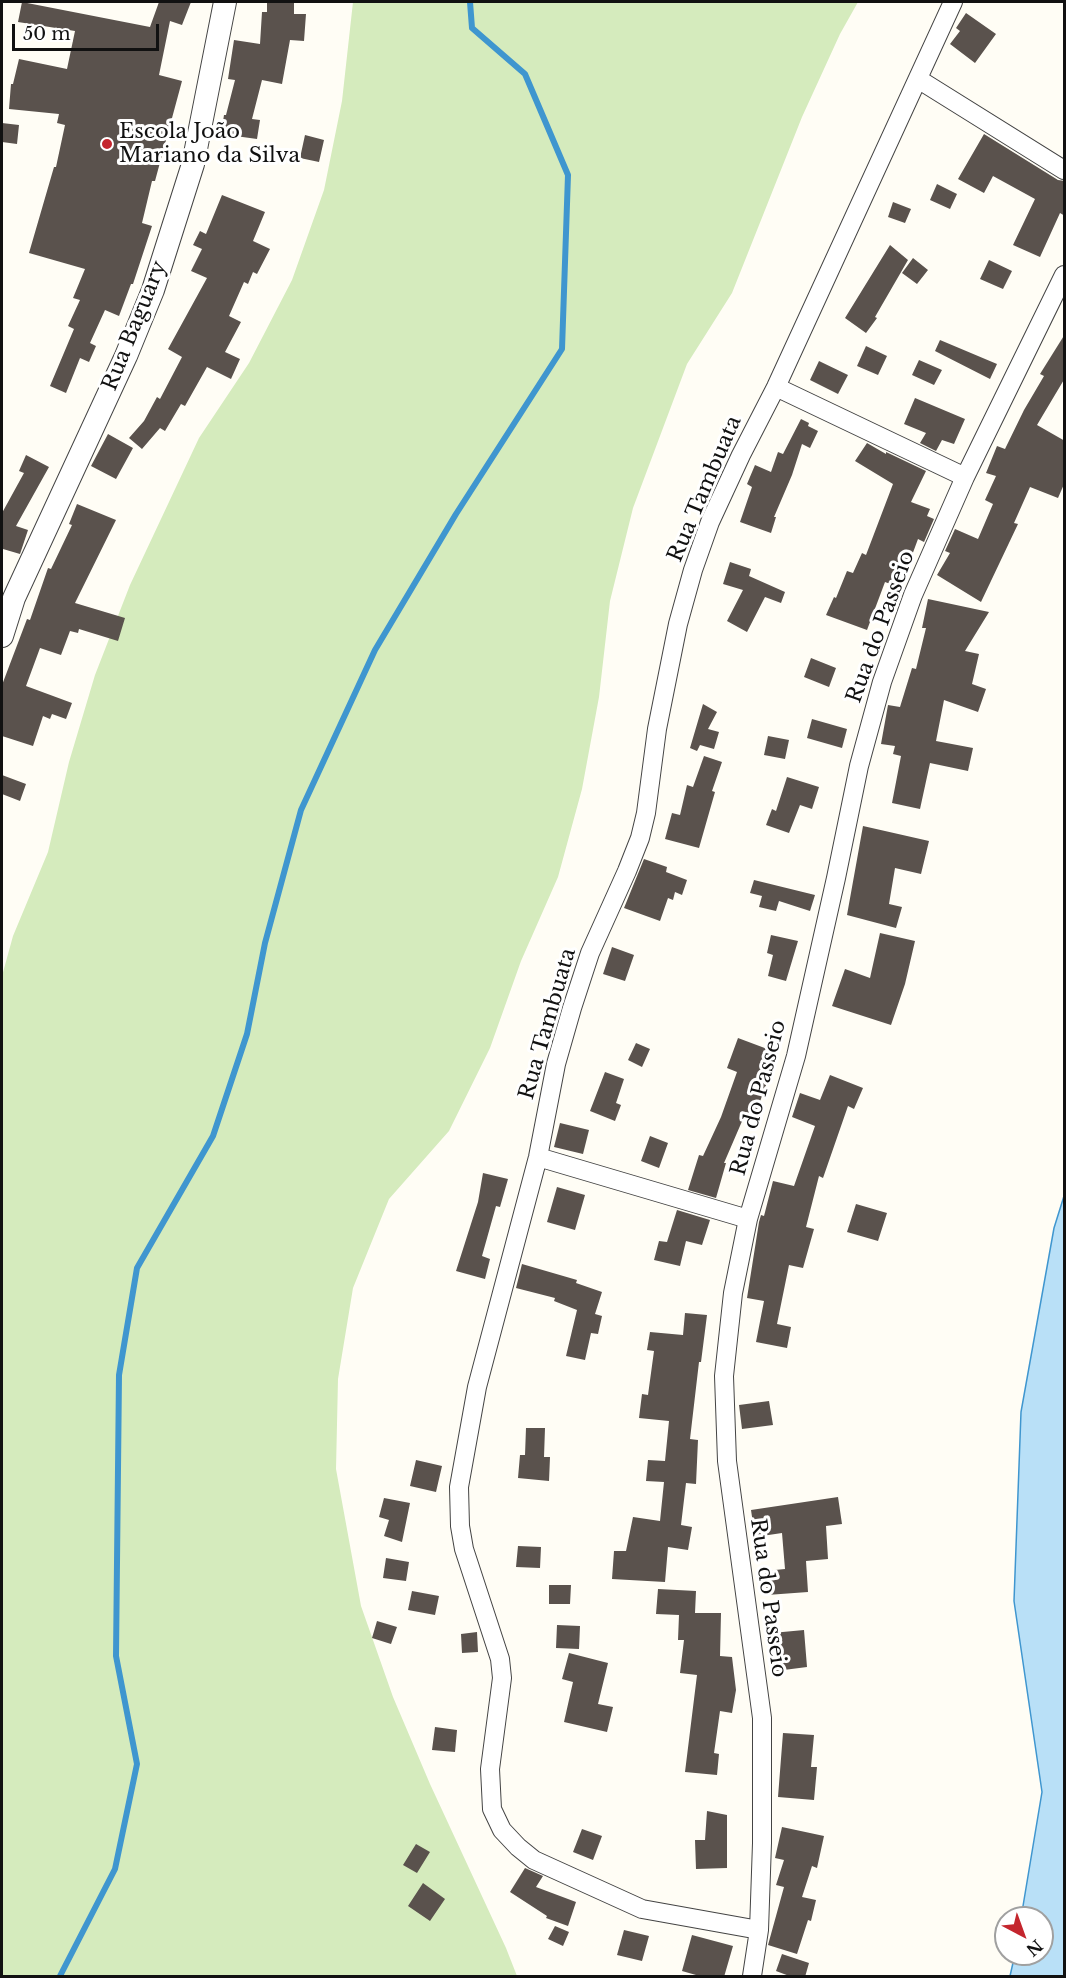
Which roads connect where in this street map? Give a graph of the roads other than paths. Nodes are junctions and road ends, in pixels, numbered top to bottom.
1 (225, 2) edge
2 (953, 2) edge
3 (918, 79) junction
4 (1065, 170) edge
5 (1065, 275) edge
6 (776, 387) junction
7 (965, 477) junction
8 (8, 596) edge
9 (2, 636) edge
10 (538, 1157) junction
11 (748, 1219) junction
12 (759, 1930) junction
13 (752, 1977) edge

1 - 8 street, Rua Baguary
2 - 3 street, Rua Tambuata
3 - 4 street
3 - 6 street, Rua Tambuata
5 - 7 street, Rua do Passeio
6 - 7 street
6 - 10 street, Rua Tambuata
7 - 11 street, Rua do Passeio
8 - 9 street, Rua Baguary
10 - 11 street
10 - 12 street, Rua Tambuata
11 - 12 street, Rua do Passeio
12 - 13 street, Rua do Passeio

